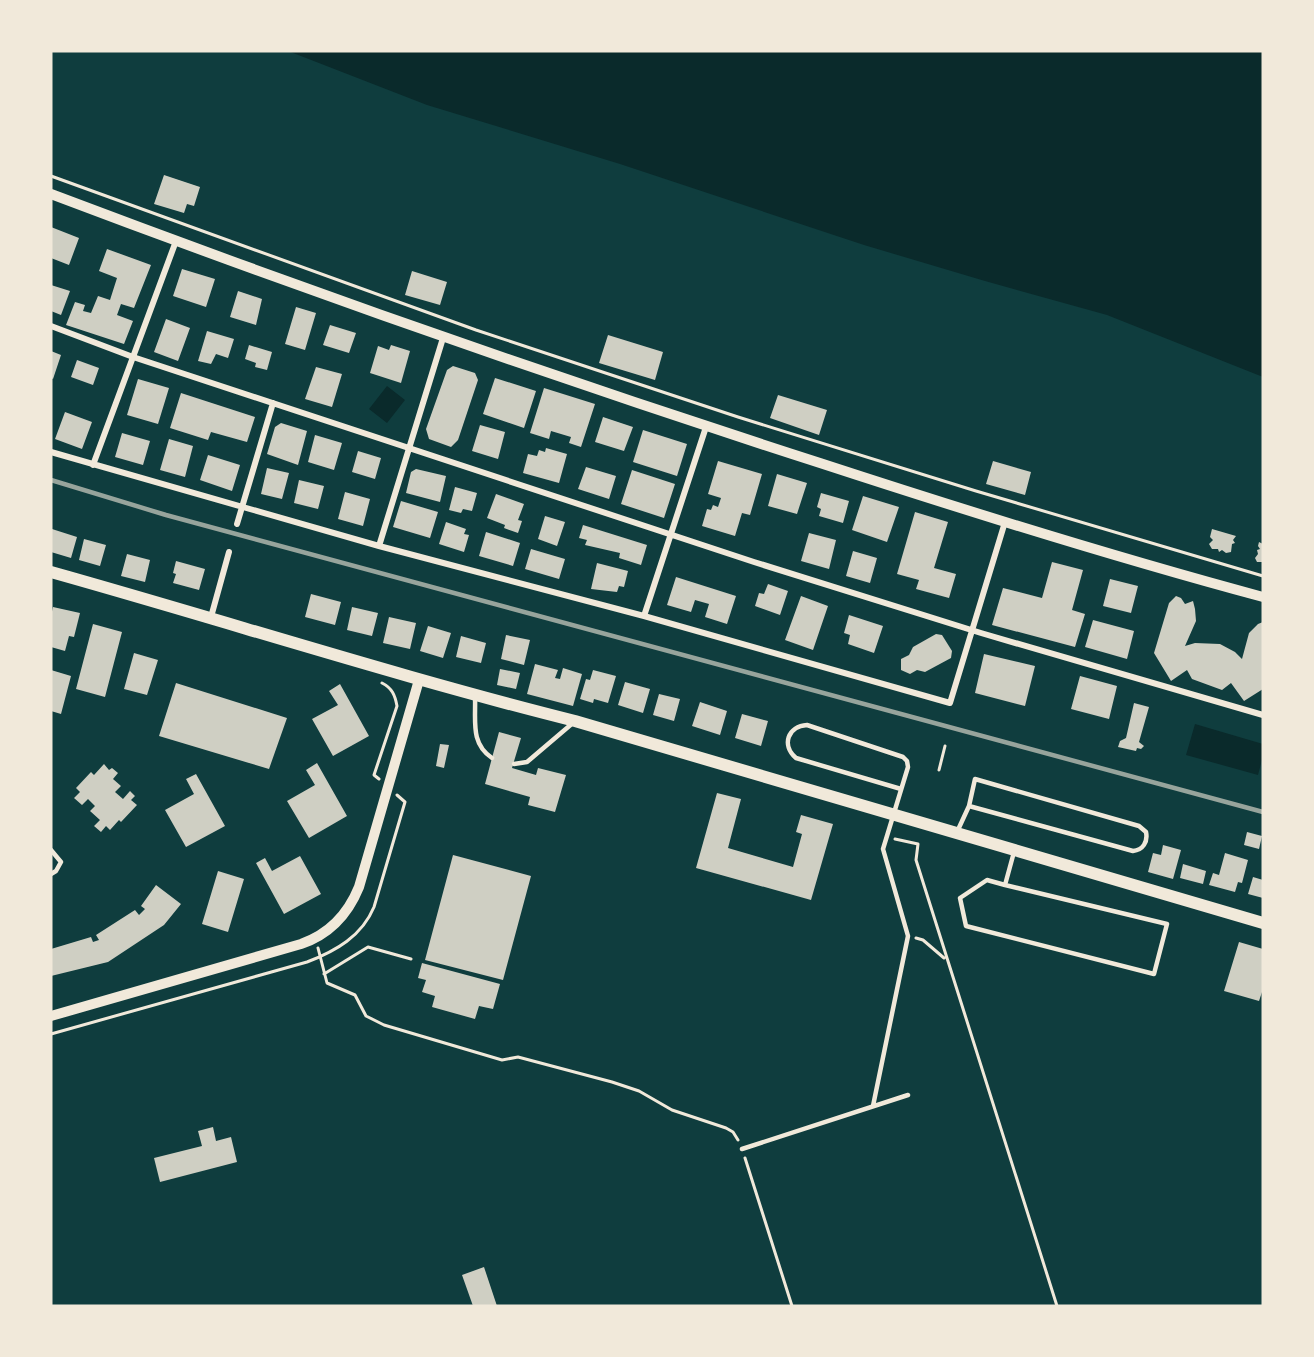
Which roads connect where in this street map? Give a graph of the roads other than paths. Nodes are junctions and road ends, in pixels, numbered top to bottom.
1 (51, 194) edge
2 (176, 241) junction
3 (51, 326) edge
4 (443, 338) junction
5 (133, 357) junction
6 (273, 403) junction
7 (706, 427) junction
8 (410, 449) junction
9 (51, 452) edge
10 (93, 465) junction
11 (241, 506) junction
12 (1005, 522) junction
13 (237, 524) dead end
14 (671, 536) junction
15 (379, 546) junction
16 (229, 552) dead end
17 (51, 572) edge
18 (1263, 597) edge
19 (644, 616) junction
20 (211, 617) junction
21 (973, 630) junction
22 (419, 680) junction
23 (475, 696) junction
24 (1263, 715) edge
25 (575, 721) junction
26 (492, 758) dead end
27 (514, 764) dead end
28 (901, 789) junction
29 (969, 806) junction
30 (893, 814) junction
31 (957, 832) junction
32 (1014, 849) junction
33 (51, 850) edge
34 (51, 874) edge
35 (1005, 885) junction
36 (1263, 923) edge
37 (51, 1016) edge
38 (908, 1095) dead end
39 (873, 1106) junction
40 (742, 1149) road end

1 - 2 street
2 - 4 street
2 - 5 street
3 - 5 street
4 - 7 street
4 - 8 street
5 - 6 street
5 - 10 street
6 - 8 street
6 - 11 street
7 - 12 street
7 - 14 street
8 - 14 street
8 - 15 street
9 - 10 street
10 - 11 street
11 - 13 street
11 - 15 street
12 - 18 street
12 - 21 street
14 - 19 street
14 - 21 street
15 - 19 street
16 - 20 street
17 - 20 main road
19 - 21 street
20 - 22 main road
21 - 24 street
22 - 23 main road
22 - 37 street
23 - 25 main road
23 - 26 lane
25 - 27 lane
25 - 30 main road
28 - 28 lane
28 - 30 lane
29 - 29 lane
29 - 31 lane
30 - 31 main road
30 - 39 lane
31 - 32 main road
32 - 35 lane
32 - 36 main road
33 - 34 lane
35 - 35 lane
38 - 39 lane
39 - 40 lane

